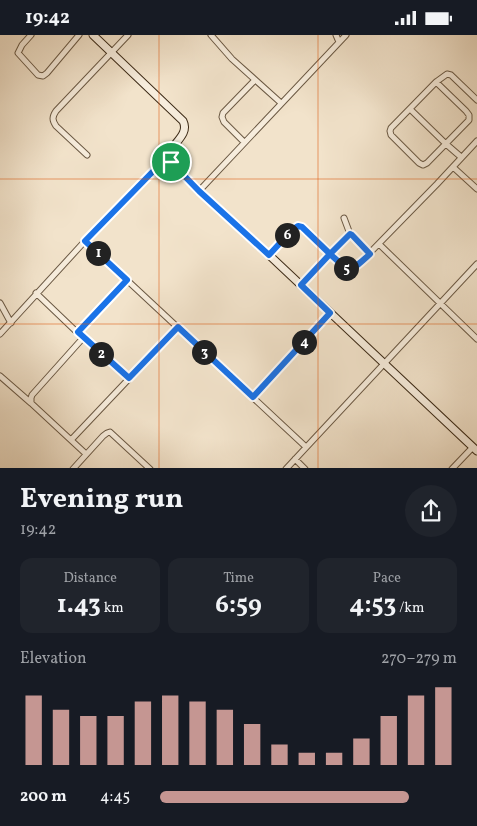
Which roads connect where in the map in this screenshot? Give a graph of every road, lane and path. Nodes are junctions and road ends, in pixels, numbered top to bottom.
1 (31, 35) edge
2 (80, 35) edge
3 (93, 35) edge
4 (128, 35) edge
5 (211, 35) edge
6 (336, 35) edge
7 (346, 35) edge
8 (340, 42) junction
9 (112, 52) junction
10 (255, 80) junction
11 (436, 83) junction
12 (477, 100) edge
13 (281, 103) junction
14 (410, 109) junction
15 (477, 141) edge
16 (244, 143) junction
17 (446, 144) junction
18 (87, 155) dead end
19 (168, 156) junction
20 (461, 157) junction
21 (453, 167) junction
22 (477, 189) edge
23 (199, 191) junction
24 (344, 217) dead end
25 (350, 234) junction
26 (85, 241) junction
27 (378, 245) junction
28 (330, 254) junction
29 (370, 254) junction
30 (269, 255) junction
31 (477, 264) edge
32 (127, 280) junction
33 (301, 285) junction
34 (36, 293) junction
35 (0, 303) edge
36 (439, 304) junction
37 (330, 313) junction
38 (11, 323) junction
39 (178, 327) junction
40 (78, 332) junction
41 (0, 333) edge
42 (84, 338) junction
43 (477, 339) edge
44 (385, 363) junction
45 (0, 376) edge
46 (129, 378) junction
47 (253, 397) junction
48 (31, 403) junction
49 (71, 440) junction
50 (306, 447) junction
51 (475, 449) edge
52 (86, 454) junction
53 (295, 459) junction
54 (74, 468) edge
55 (149, 468) edge
56 (287, 468) edge
57 (304, 468) edge
58 (453, 468) edge

1 - 2 street
3 - 9 street
4 - 9 street
5 - 10 street
6 - 8 street
7 - 8 street
8 - 13 street
9 - 18 street
9 - 19 street
10 - 13 street
10 - 16 street
11 - 12 street
11 - 14 street
11 - 17 street
13 - 16 street
14 - 17 street
14 - 17 street
15 - 20 street
16 - 23 street
17 - 20 street
19 - 23 street
19 - 26 street
20 - 21 street
21 - 22 street
21 - 27 street
23 - 30 street
24 - 25 street
25 - 28 street
25 - 29 street
26 - 32 street
26 - 34 street
27 - 29 street
27 - 36 street
28 - 29 street
28 - 30 street
28 - 33 street
30 - 33 street
31 - 36 street
32 - 39 street
32 - 40 street
33 - 37 street
34 - 38 street
34 - 40 street
35 - 38 street
36 - 43 street
36 - 44 street
37 - 44 street
37 - 47 street
38 - 41 street
39 - 46 street
39 - 47 street
40 - 42 street
42 - 46 street
42 - 48 street
44 - 50 street
44 - 51 street
45 - 48 street
46 - 49 street
47 - 50 street
48 - 49 street
49 - 52 street
50 - 53 street
51 - 58 street
52 - 54 street
52 - 55 street
53 - 56 street
53 - 57 street

